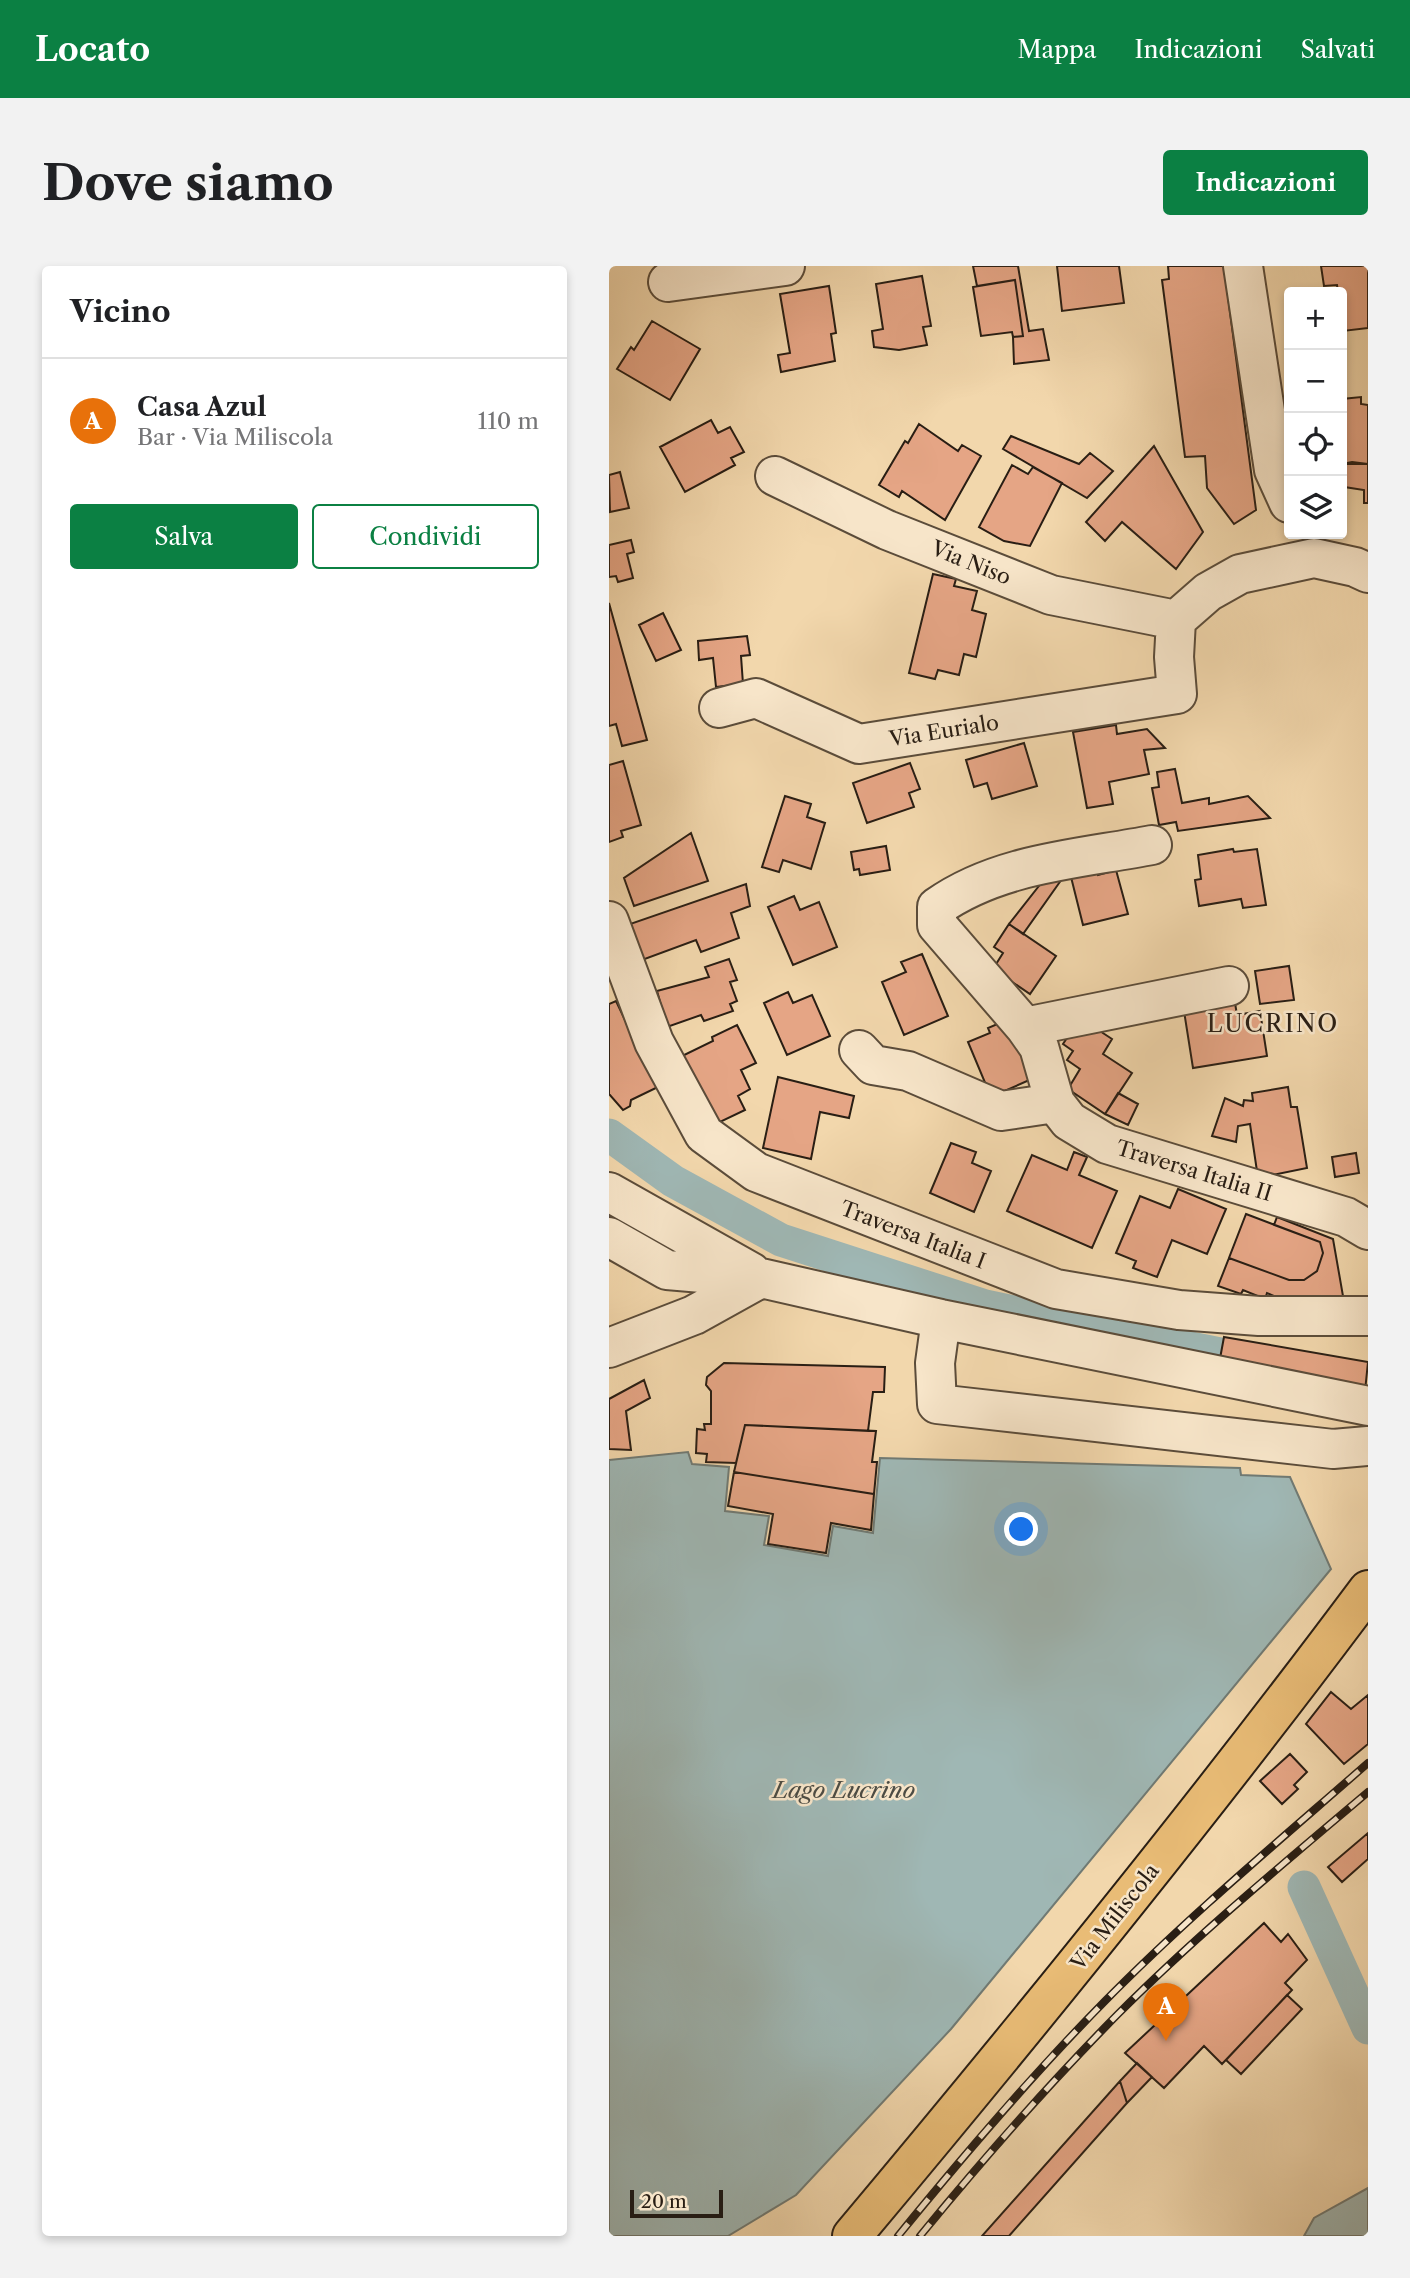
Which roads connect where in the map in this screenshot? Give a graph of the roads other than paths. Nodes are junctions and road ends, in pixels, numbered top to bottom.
1 (785, 266) edge
2 (1243, 266) edge
3 (669, 282) dead end
4 (775, 476) dead end
5 (1284, 492) edge
6 (1309, 546) edge
7 (1368, 573) edge
8 (1176, 620) junction
9 (719, 708) dead end
10 (1152, 845) dead end
11 (609, 921) edge
12 (1229, 986) dead end
13 (1025, 1027) junction
14 (859, 1050) dead end
15 (1055, 1103) junction
16 (609, 1192) edge
17 (1357, 1223) edge
18 (609, 1237) edge
19 (761, 1278) junction
20 (1368, 1316) edge
21 (941, 1319) junction
22 (609, 1348) edge
23 (1368, 1406) edge
24 (1368, 1446) edge
25 (1368, 1590) edge
26 (852, 2236) edge

1 - 3 street
2 - 5 street
4 - 8 street, Via Niso
6 - 7 street
6 - 8 street
8 - 9 street, Via Eurialo
10 - 13 street, Traversa Italia II
11 - 20 street, Traversa Italia I
12 - 13 street
13 - 15 street, Traversa Italia II
14 - 15 street
15 - 17 street, Traversa Italia II
16 - 19 street
18 - 19 street
19 - 21 street
19 - 22 street
21 - 23 street
21 - 24 street
25 - 26 main road, Via Miliscola

